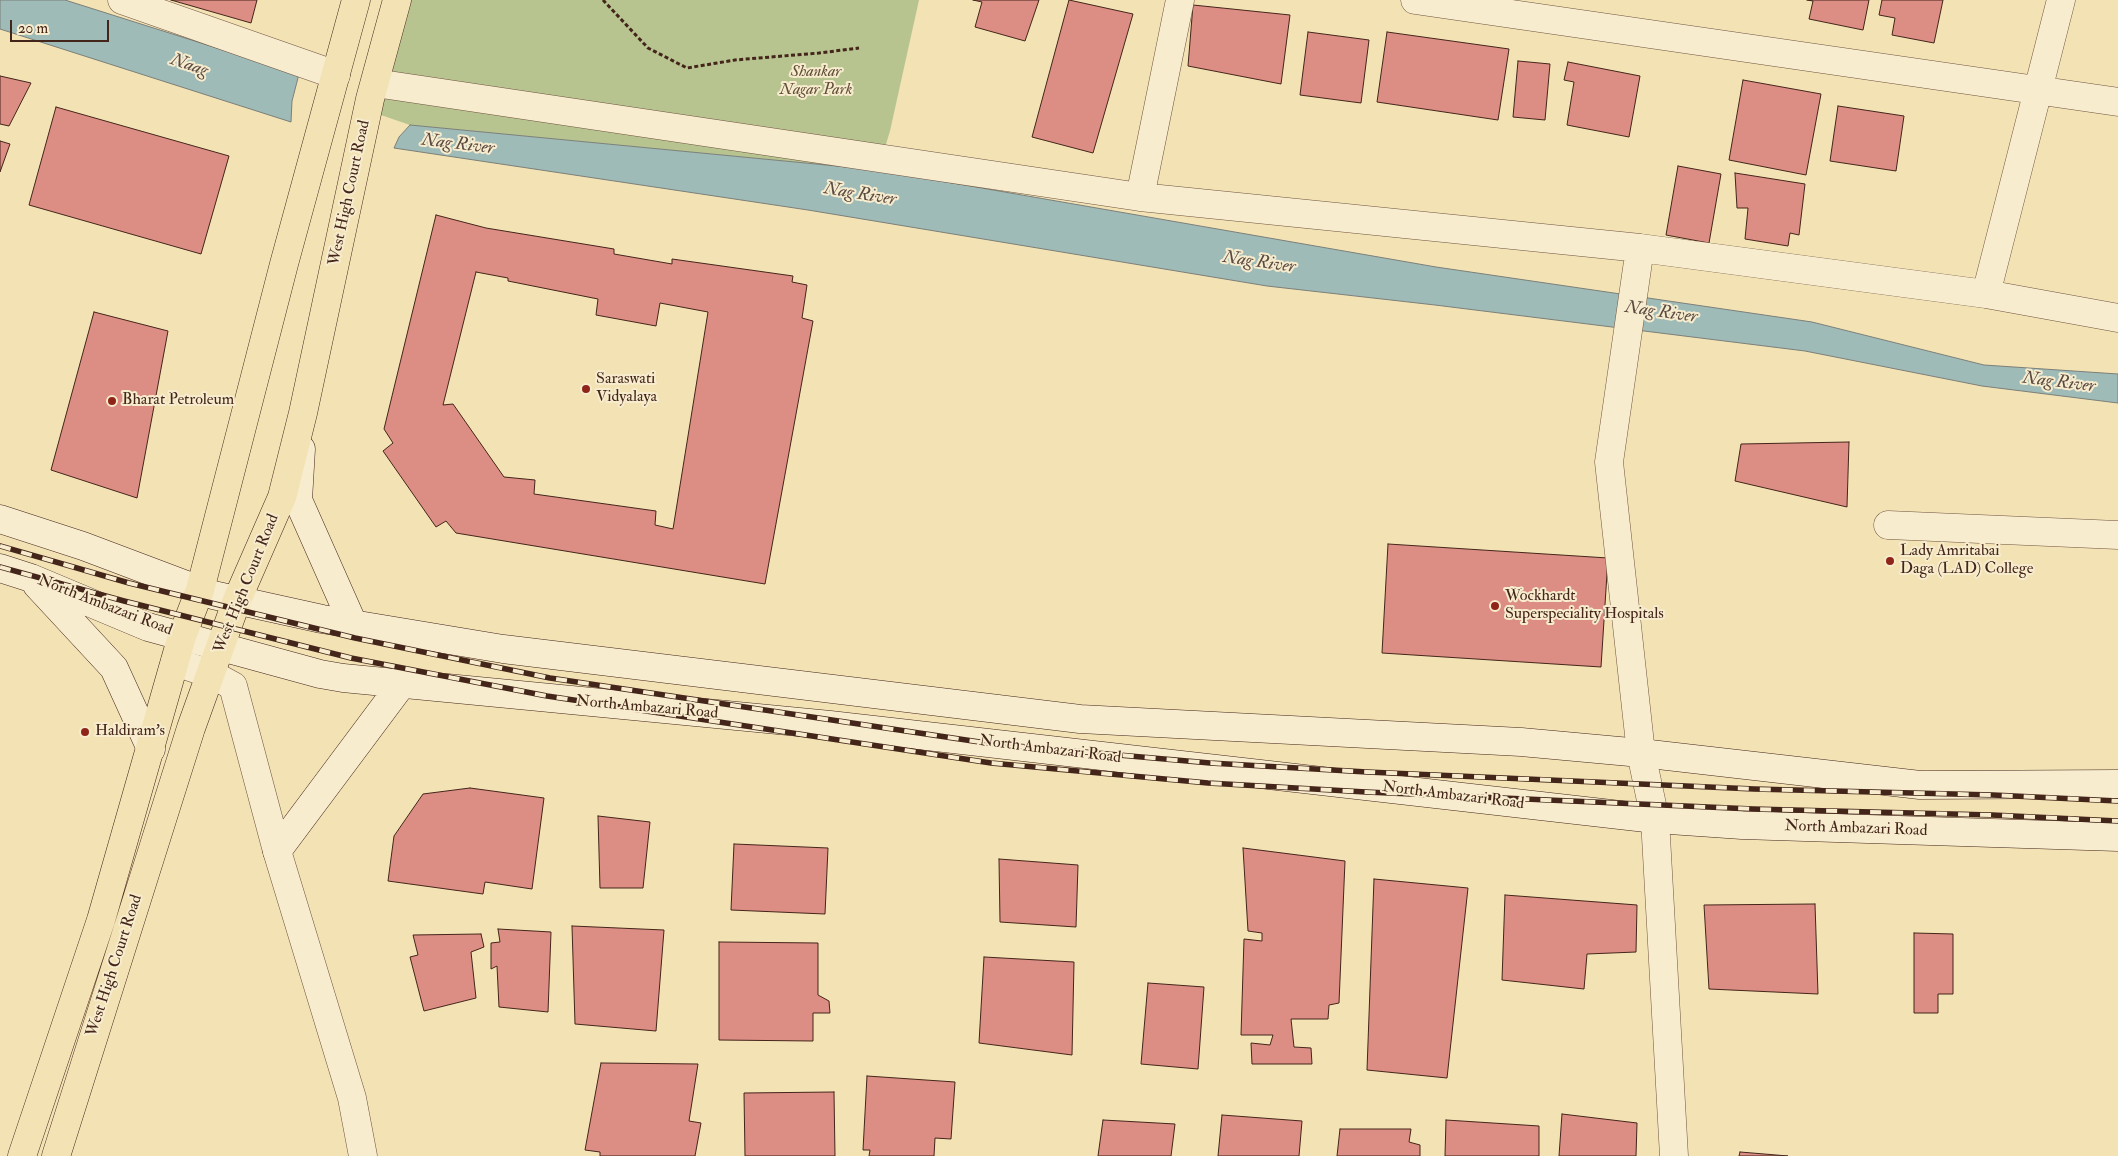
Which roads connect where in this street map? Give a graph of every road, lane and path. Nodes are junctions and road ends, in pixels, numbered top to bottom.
1 (122, 0) edge
2 (356, 0) edge
3 (397, 0) edge
4 (603, 0) edge
5 (1180, 0) edge
6 (1415, 0) edge
7 (2061, 0) edge
8 (859, 48) dead end
9 (336, 75) junction
10 (375, 83) junction
11 (2037, 92) junction
12 (2118, 102) edge
13 (1140, 197) junction
14 (1639, 254) junction
15 (1986, 294) junction
16 (2118, 318) edge
17 (303, 413) junction
18 (0, 519) edge
19 (1888, 525) dead end
20 (2118, 535) edge
21 (0, 568) edge
22 (31, 578) junction
23 (200, 590) junction
24 (236, 600) junction
25 (353, 624) junction
26 (182, 636) junction
27 (221, 647) junction
28 (175, 662) junction
29 (211, 674) junction
30 (401, 685) junction
31 (151, 749) junction
32 (1641, 753) junction
33 (2118, 784) edge
34 (1655, 819) junction
35 (2118, 837) edge
36 (277, 851) junction
37 (22, 1156) edge
38 (56, 1156) edge
39 (363, 1156) edge
40 (1674, 1156) edge

1 - 9 main road
2 - 9 main road, West High Court Road
3 - 10 main road, West High Court Road
4 - 8 path
5 - 13 main road
6 - 11 main road
7 - 11 main road
9 - 23 main road, West High Court Road
10 - 13 main road
10 - 17 main road, West High Court Road
11 - 12 main road
11 - 15 main road
13 - 14 main road
14 - 15 main road
14 - 32 main road
15 - 16 main road
17 - 24 main road, West High Court Road
17 - 25 main road
18 - 23 main road
19 - 20 main road
21 - 22 main road, North Ambazari Road
22 - 26 main road, North Ambazari Road
22 - 31 main road
23 - 24 main road
23 - 26 main road, West High Court Road
24 - 25 main road
24 - 27 main road, West High Court Road
25 - 32 main road
26 - 27 main road, North Ambazari Road
26 - 28 main road, West High Court Road
27 - 29 main road, West High Court Road
27 - 30 main road, North Ambazari Road
28 - 29 main road
28 - 31 main road, West High Court Road
29 - 36 main road
29 - 38 main road, West High Court Road
30 - 34 main road, North Ambazari Road
30 - 36 main road
31 - 37 main road, West High Court Road
32 - 33 main road
32 - 34 main road
34 - 35 main road, North Ambazari Road
34 - 40 main road
36 - 39 main road

